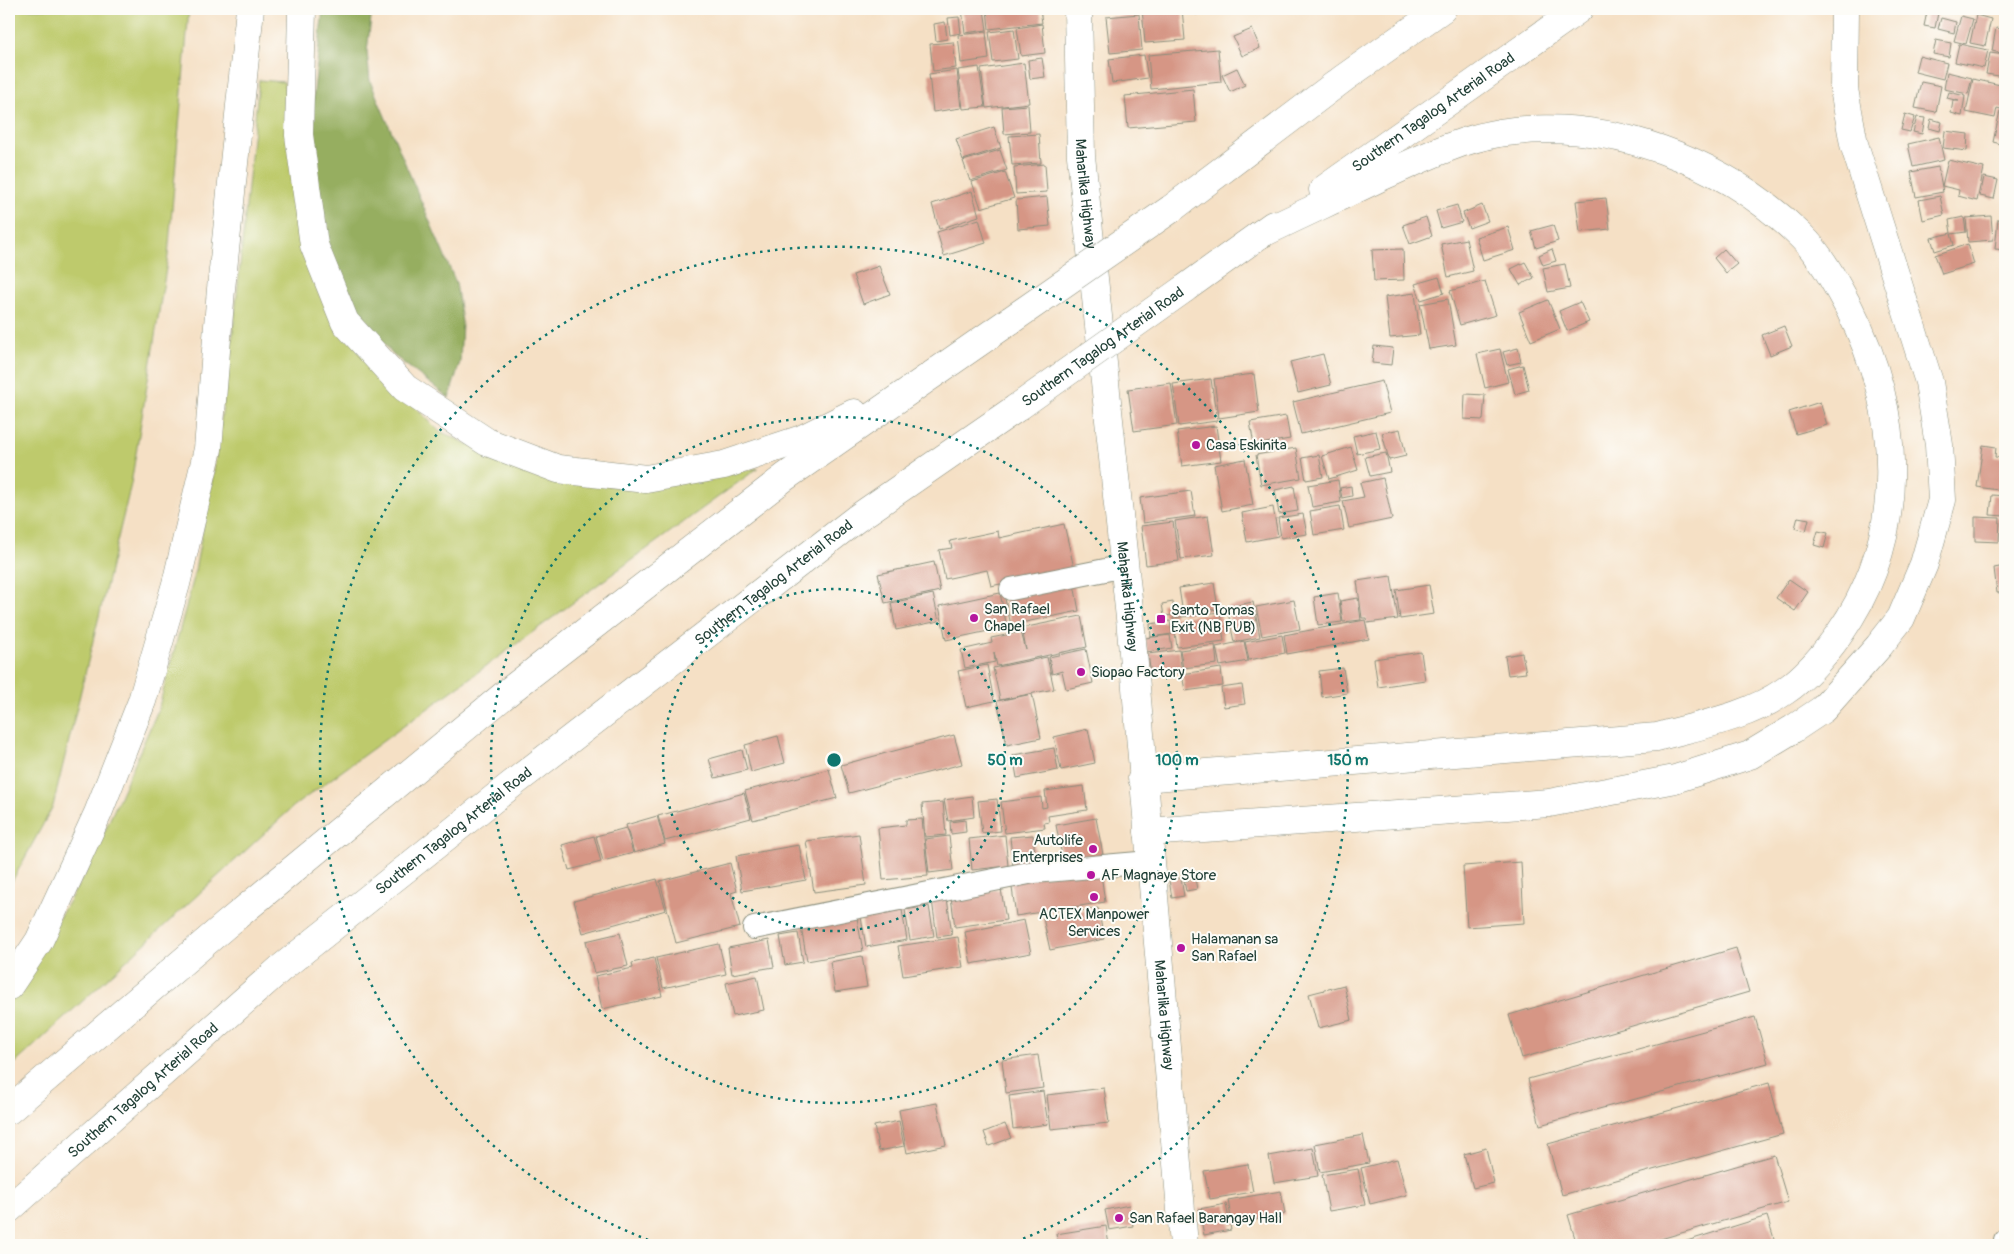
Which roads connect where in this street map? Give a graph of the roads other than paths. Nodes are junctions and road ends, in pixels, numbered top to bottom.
1 (250, 9) edge
2 (302, 9) edge
3 (1078, 9) edge
4 (1442, 9) edge
5 (1579, 9) edge
6 (1845, 9) edge
7 (1259, 235) junction
8 (934, 375) junction
9 (1125, 566) junction
10 (1011, 590) dead end
11 (1142, 778) junction
12 (1148, 832) junction
13 (1150, 862) junction
14 (754, 928) dead end
15 (9, 986) edge
16 (9, 1110) edge
17 (9, 1208) edge
18 (2005, 1240) edge
19 (1184, 1245) edge
20 (2005, 1245) edge

1 - 15 highway
2 - 8 highway
3 - 9 highway, Maharlika Highway
4 - 8 highway, bridge
5 - 7 highway, Southern Tagalog Arterial Road
6 - 12 highway
7 - 11 highway
7 - 17 highway, Southern Tagalog Arterial Road, bridge
8 - 16 highway
9 - 10 street
9 - 11 highway, Maharlika Highway
11 - 12 highway, Maharlika Highway
12 - 13 highway, Maharlika Highway
13 - 14 street
13 - 19 highway, Maharlika Highway
18 - 20 street

